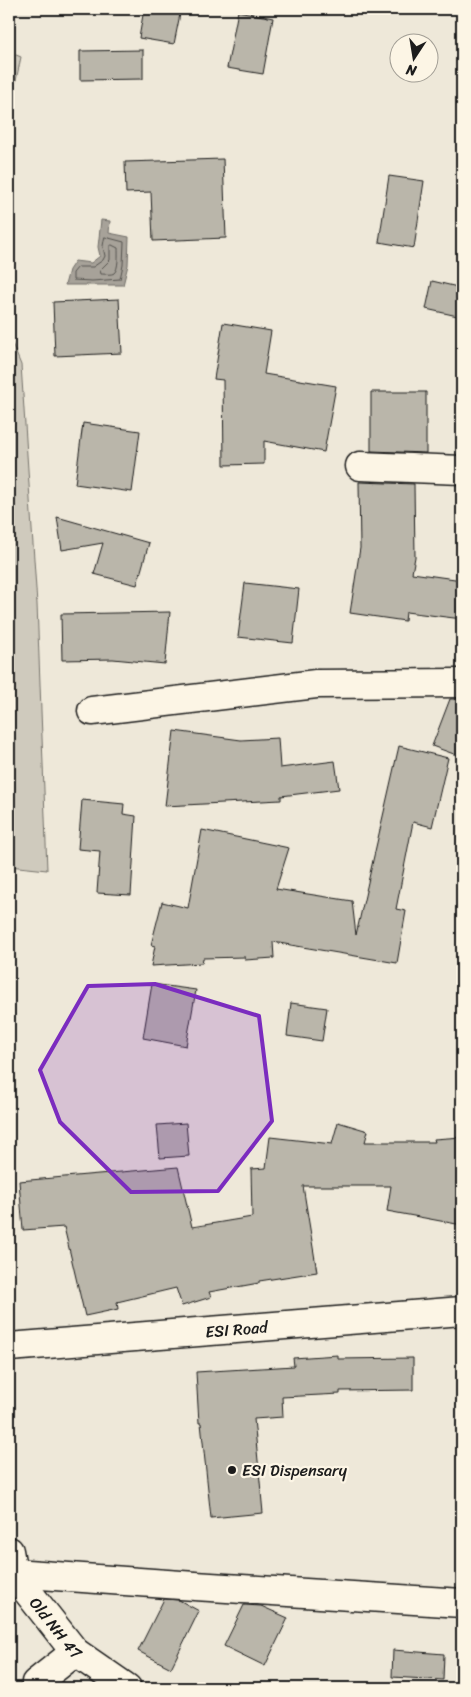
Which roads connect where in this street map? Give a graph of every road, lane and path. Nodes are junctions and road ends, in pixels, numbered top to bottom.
1 (360, 466) dead end
2 (462, 470) edge
3 (462, 683) edge
4 (92, 711) dead end
5 (462, 1311) edge
6 (9, 1347) edge
7 (11, 1562) edge
8 (462, 1603) edge
9 (75, 1652) junction
10 (37, 1688) edge
11 (127, 1688) edge

1 - 2 street
3 - 4 street
5 - 6 street, ESI Road
7 - 8 street
7 - 9 street, Old NH 47
9 - 10 street
9 - 11 street, Old NH 47

